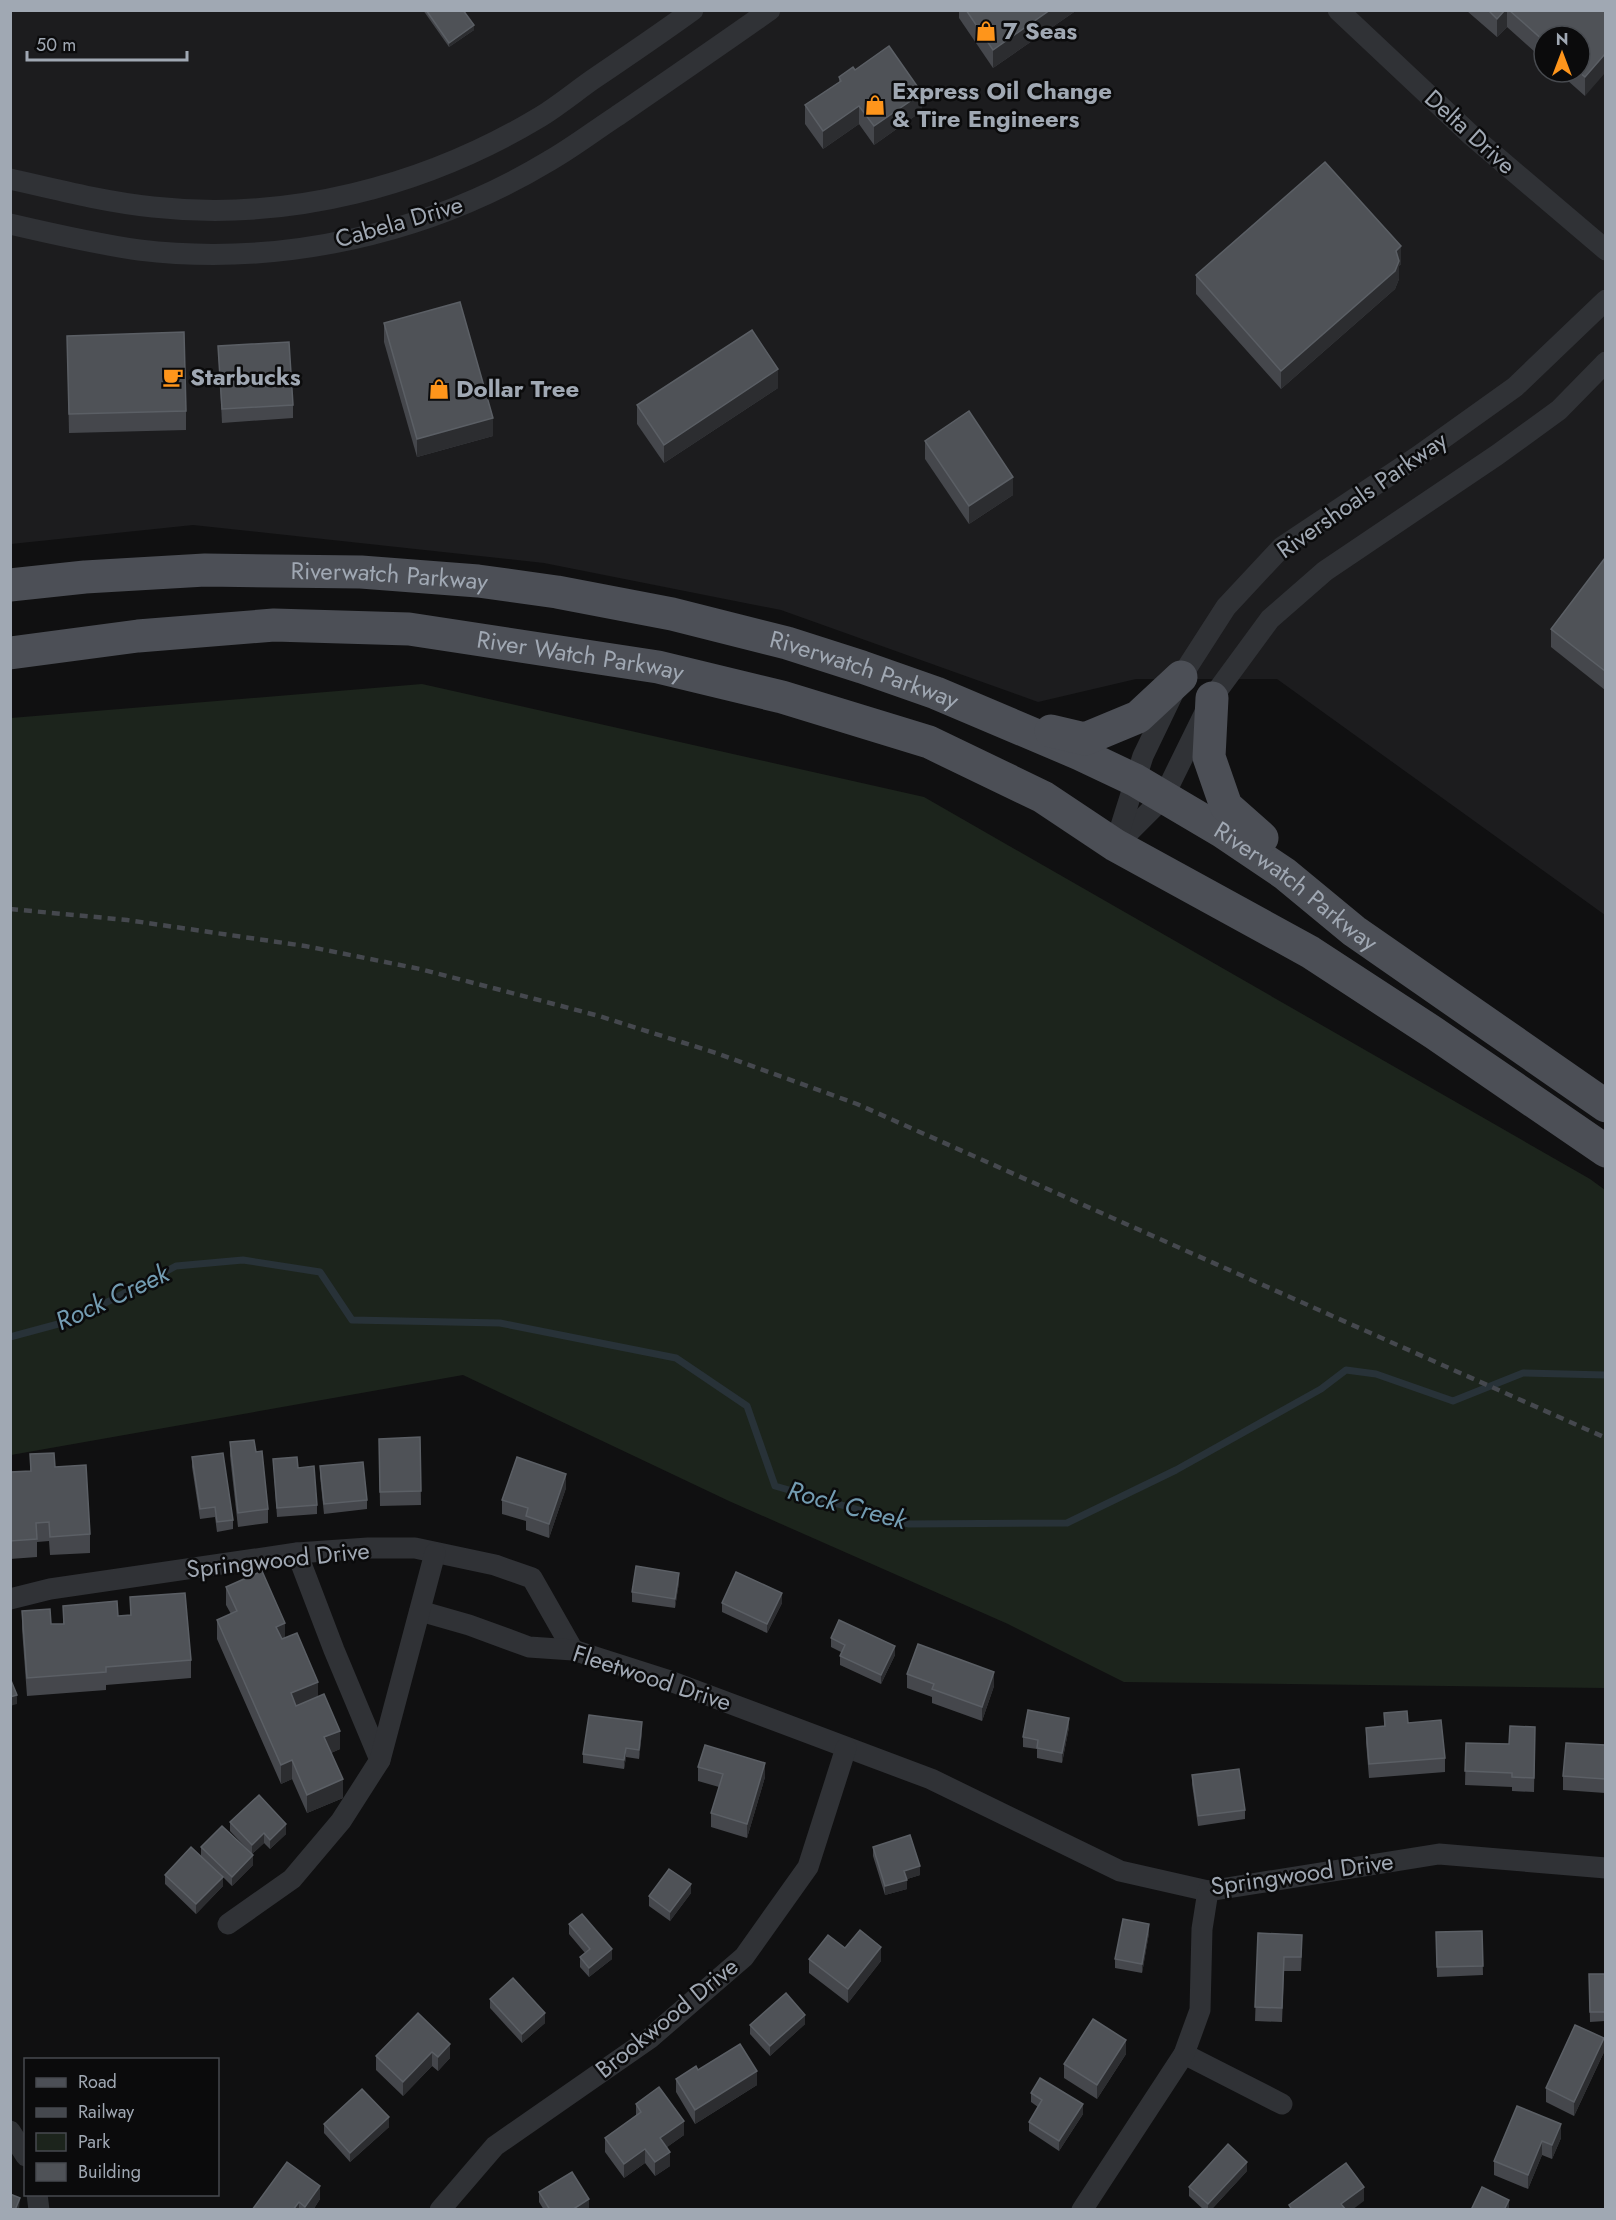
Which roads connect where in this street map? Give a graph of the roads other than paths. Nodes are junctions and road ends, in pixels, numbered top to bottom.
1 (693, 10) edge
2 (770, 10) edge
3 (1338, 10) edge
4 (10, 179) edge
5 (10, 224) edge
6 (1605, 250) edge
7 (1605, 300) edge
8 (1605, 362) edge
9 (10, 585) edge
10 (10, 653) edge
11 (1181, 677) junction
12 (1212, 698) junction
13 (1007, 722) junction
14 (1135, 780) junction
15 (1163, 798) junction
16 (1115, 845) junction
17 (1469, 1009) junction
18 (1605, 1106) edge
19 (1605, 1151) edge
20 (297, 1553) junction
21 (435, 1553) junction
22 (10, 1599) edge
23 (420, 1611) junction
24 (573, 1650) junction
25 (846, 1748) junction
26 (380, 1760) junction
27 (1605, 1868) edge
28 (1208, 1891) junction
29 (228, 1924) dead end
30 (1184, 2054) junction
31 (1282, 2103) dead end
32 (10, 2131) edge
33 (24, 2153) edge
34 (441, 2210) edge
35 (1082, 2210) edge

1 - 4 street, Cabela Drive
2 - 5 street, Cabela Drive
3 - 6 street, Delta Drive
7 - 11 street, Rivershoals Parkway
8 - 12 street, Rivershoals Parkway
9 - 13 main road, Riverwatch Parkway
10 - 16 main road, River Watch Parkway
11 - 13 main road
11 - 14 street, Rivershoals Parkway
12 - 15 street, Rivershoals Parkway
12 - 17 main road
13 - 14 main road, Riverwatch Parkway
14 - 15 main road, Riverwatch Parkway
14 - 16 street, Rivershoals Parkway
15 - 16 street, Rivershoals Parkway
15 - 17 main road, Riverwatch Parkway
16 - 19 main road, Riverwatch Parkway
17 - 18 main road, Riverwatch Parkway
20 - 21 street, Springwood Drive
20 - 22 street, Springwood Drive
20 - 26 street
21 - 23 street
21 - 24 street, Springwood Drive
23 - 24 street, Fleetwood Drive
23 - 26 street
24 - 25 street, Fleetwood Drive
25 - 28 street, Springwood Drive
25 - 34 street, Brookwood Drive
26 - 29 street
27 - 28 street, Springwood Drive
28 - 30 street
30 - 31 street
30 - 35 street
32 - 33 street

